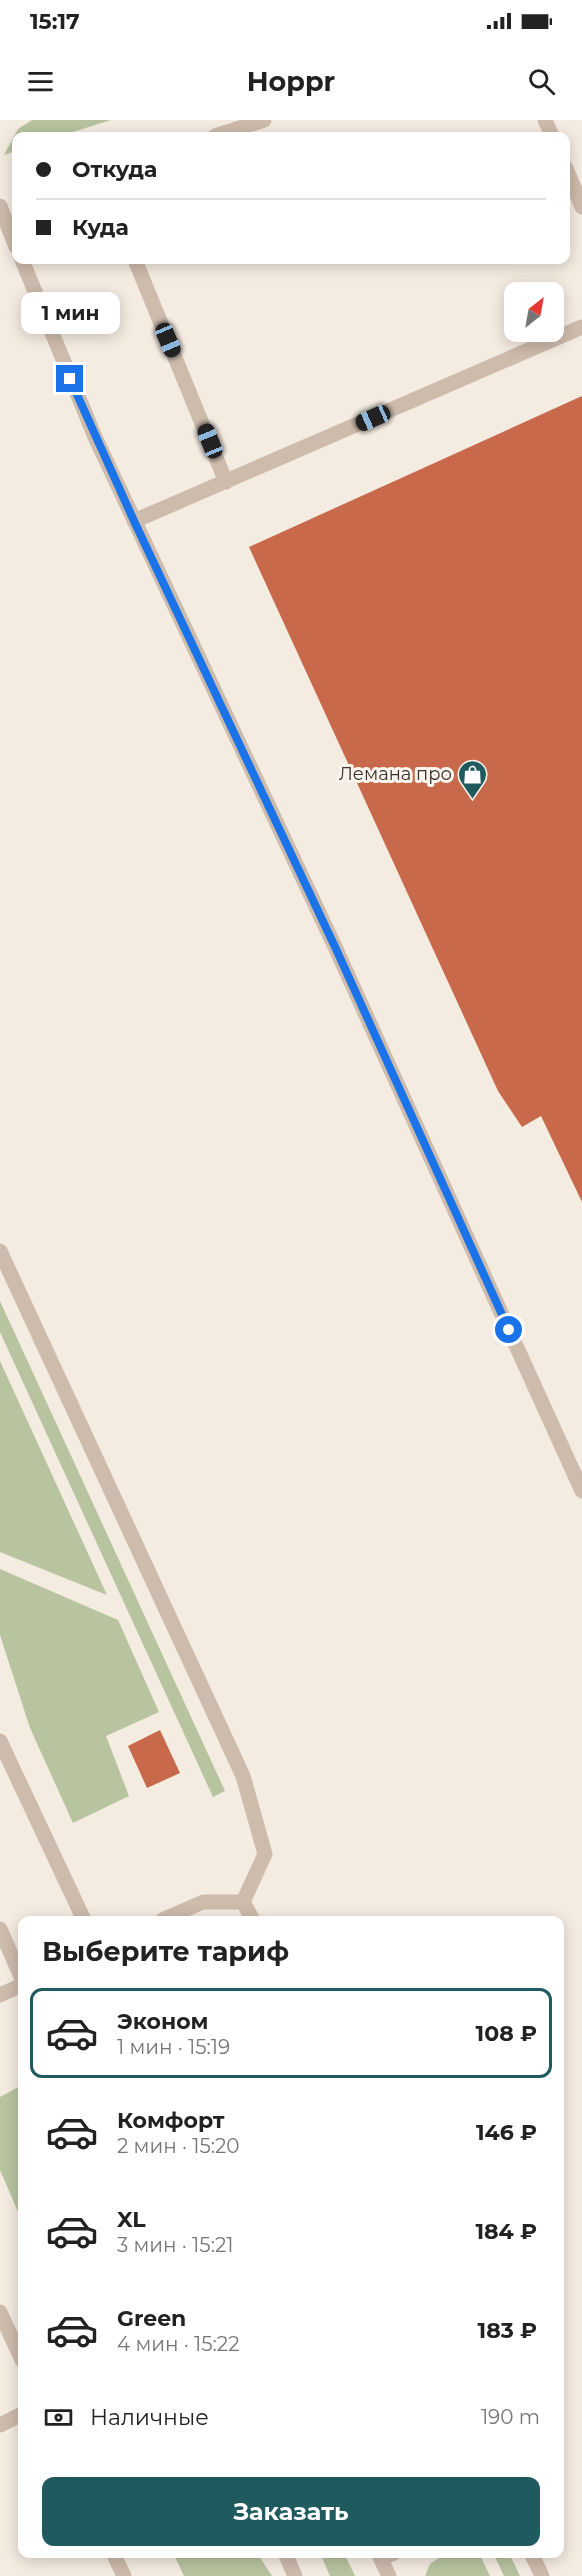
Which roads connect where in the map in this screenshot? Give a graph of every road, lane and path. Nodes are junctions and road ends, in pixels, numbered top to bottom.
1 (264, 120) edge
2 (227, 132) edge
3 (570, 178) edge
4 (582, 207) edge
5 (5, 210) edge
6 (12, 234) edge
7 (24, 264) edge
8 (137, 264) edge
9 (582, 327) edge
10 (226, 482) junction
11 (134, 521) junction
12 (0, 1251) edge
13 (582, 1491) edge
14 (0, 1741) edge
15 (243, 1902) junction
16 (82, 1916) edge
17 (171, 1916) edge
18 (251, 1916) edge
19 (0, 1929) edge
20 (18, 1970) edge
21 (18, 1986) edge
22 (0, 1995) edge
23 (0, 2312) edge
24 (18, 2351) edge
25 (18, 2416) edge
26 (0, 2425) edge
27 (115, 2558) edge
28 (287, 2558) edge
29 (385, 2558) edge
30 (533, 2558) edge
31 (124, 2576) edge
32 (295, 2576) edge
33 (389, 2576) edge
34 (542, 2576) edge

1 - 2 street
3 - 4 street
5 - 6 street
7 - 11 street
8 - 10 street
9 - 10 street
10 - 11 street
11 - 13 street
12 - 15 street
14 - 16 street
15 - 17 street
15 - 18 street
19 - 20 street
21 - 22 street
23 - 24 street
25 - 26 street
27 - 31 street
28 - 32 street
29 - 33 street
30 - 34 street

